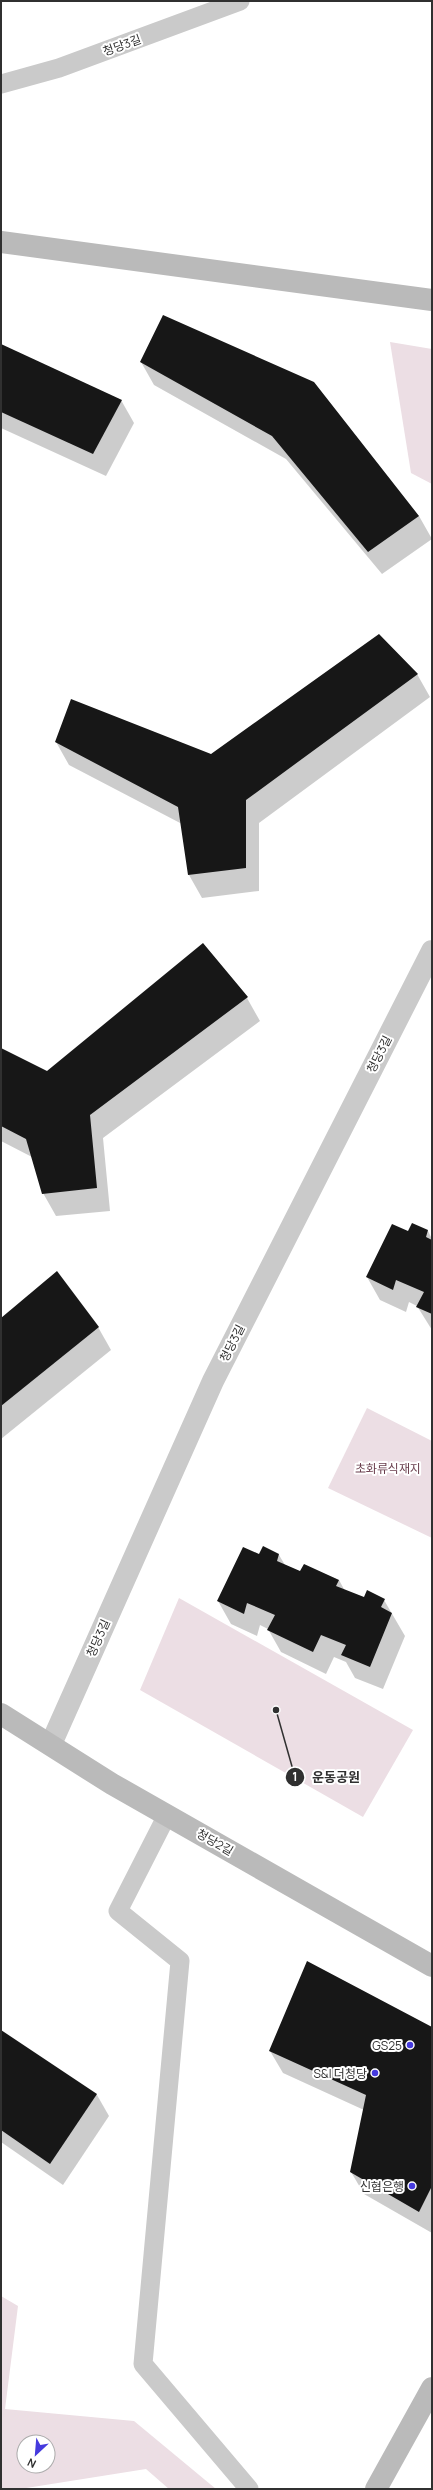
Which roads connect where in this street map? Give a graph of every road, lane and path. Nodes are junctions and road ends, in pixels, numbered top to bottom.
1 (240, 1) edge
2 (1, 84) edge
3 (1, 242) edge
4 (432, 300) edge
5 (432, 951) edge
6 (1, 1714) edge
7 (51, 1744) junction
8 (167, 1815) junction
9 (432, 1966) edge
10 (432, 2388) edge
11 (249, 2489) edge
12 (376, 2489) edge

1 - 2 lane, 청당3길
3 - 4 street
5 - 7 street, 청당3길
6 - 7 street, 청당2길
7 - 8 street, 청당2길
8 - 9 street, 청당2길
8 - 11 lane
10 - 12 street

